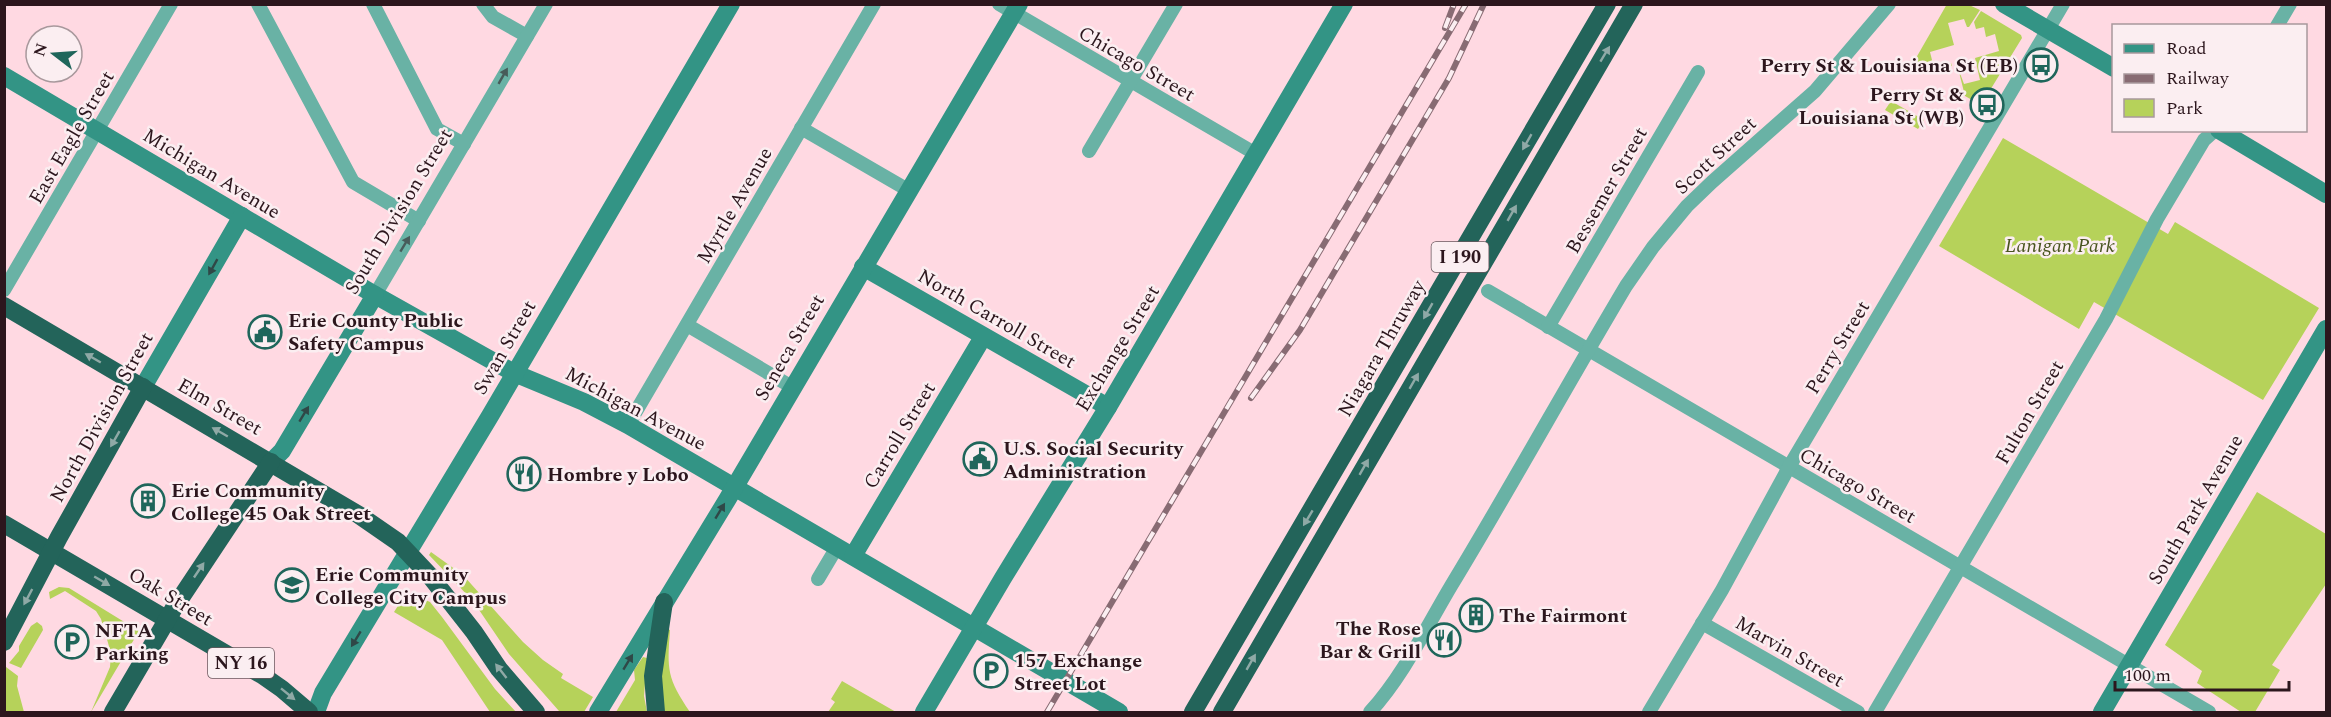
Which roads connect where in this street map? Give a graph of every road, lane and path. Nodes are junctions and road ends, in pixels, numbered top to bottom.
1 (171, 4) edge
2 (258, 4) edge
3 (373, 4) edge
4 (483, 4) edge
5 (546, 4) edge
6 (731, 4) edge
7 (874, 4) edge
8 (1176, 4) edge
9 (1344, 4) edge
10 (1606, 4) edge
11 (1634, 4) edge
12 (1889, 4) edge
13 (2004, 4) edge
14 (2062, 4) edge
15 (2290, 4) edge
16 (1010, 7) edge
17 (2278, 24) edge
18 (2049, 30) junction
19 (527, 36) junction
20 (2112, 67) edge
21 (1698, 72) dead end
22 (4, 76) edge
23 (1130, 82) junction
24 (801, 129) junction
25 (98, 131) junction
26 (2214, 132) edge
27 (2220, 132) edge
28 (464, 144) junction
29 (1089, 151) dead end
30 (1256, 154) junction
31 (908, 190) junction
32 (2326, 194) edge
33 (242, 216) junction
34 (419, 221) junction
35 (863, 267) junction
36 (4, 290) edge
37 (1488, 291) dead end
38 (375, 295) junction
39 (4, 306) edge
40 (687, 325) junction
41 (1548, 327) junction
42 (2326, 328) edge
43 (983, 337) junction
44 (1588, 351) junction
45 (514, 373) junction
46 (143, 387) junction
47 (792, 387) junction
48 (1108, 407) junction
49 (628, 425) junction
50 (271, 462) junction
51 (1789, 467) junction
52 (734, 486) junction
53 (4, 524) edge
54 (837, 547) junction
55 (51, 551) junction
56 (407, 552) junction
57 (853, 556) junction
58 (1960, 567) junction
59 (818, 579) dead end
60 (664, 602) junction
61 (167, 619) junction
62 (1702, 623) junction
63 (4, 642) edge
64 (2129, 666) junction
65 (113, 712) edge
66 (309, 712) edge
67 (316, 712) edge
68 (536, 712) edge
69 (598, 712) edge
70 (656, 712) edge
71 (924, 712) edge
72 (1119, 712) edge
73 (1193, 712) edge
74 (1222, 712) edge
75 (1370, 712) edge
76 (1649, 712) edge
77 (1858, 712) edge
78 (1875, 712) edge
79 (2102, 712) edge
80 (2209, 712) edge

1 - 25 street, East Eagle Street
2 - 34 street
3 - 28 street
4 - 19 street
5 - 19 street, South Division Street
6 - 45 street, Swan Street
7 - 24 street, Myrtle Avenue
8 - 23 street
9 - 30 street, Exchange Street
10 -> 73 highway, Niagara Thruway / I 190
74 -> 11 highway, I 190
12 - 44 street, Scott Street
13 - 18 street
14 - 18 street, Perry Street
15 - 17 street
16 - 23 street, Chicago Street
16 - 31 street, Seneca Street
18 - 20 street
18 - 51 street, Perry Street
28 -> 19 street, South Division Street
21 - 41 street, Bessemer Street
22 - 25 street, Michigan Avenue
23 - 29 street
23 - 30 street, Chicago Street
24 - 31 street
24 - 40 street, Myrtle Avenue
25 - 33 street, Michigan Avenue
25 - 36 street, East Eagle Street
26 - 58 street, Fulton Street
27 - 32 street
28 - 34 street, South Division Street
30 - 48 street, Exchange Street
31 - 35 street, Seneca Street
33 - 38 street, Michigan Avenue
33 -> 46 street, North Division Street
38 -> 34 street, South Division Street
35 - 43 street, North Carroll Street
35 - 47 street, Seneca Street
37 - 41 street, Chicago Street
38 - 45 street, Michigan Avenue
50 -> 38 street, South Division Street
46 -> 39 highway, Elm Street
40 - 47 street
40 - 49 street, Myrtle Avenue
41 - 44 street, Chicago Street
42 - 64 street, South Park Avenue
43 - 48 street, North Carroll Street
43 - 57 street, Carroll Street
44 - 51 street, Chicago Street
44 - 75 street, Scott Street
45 - 49 street, Michigan Avenue
45 - 56 street, Swan Street
50 -> 46 highway, Elm Street
46 -> 55 highway, North Division Street
47 - 52 street, Seneca Street
48 - 71 street, Exchange Street
49 - 52 street, Michigan Avenue
50 - 56 highway, Elm Street
61 -> 50 highway, South Division Street
51 - 58 street, Chicago Street
51 - 62 street, Perry Street
52 - 54 street, Michigan Avenue
60 -> 52 street, Seneca Street
53 - 55 highway, Oak Street
54 - 57 street, Michigan Avenue
54 - 59 street
55 -> 61 highway, Oak Street
55 -> 63 highway, North Division Street
56 -> 67 street, Swan Street
68 -> 56 highway, Elm Street
57 - 72 street, Michigan Avenue
58 - 64 street, Chicago Street
58 - 78 street, Fulton Street
69 -> 60 street, Seneca Street
60 - 70 highway
61 - 65 highway, South Division Street
61 -> 66 highway, Oak Street / NY 16
62 - 76 street, Perry Street
62 - 77 street, Marvin Street
64 - 79 street, South Park Avenue
64 - 80 street, Chicago Street

